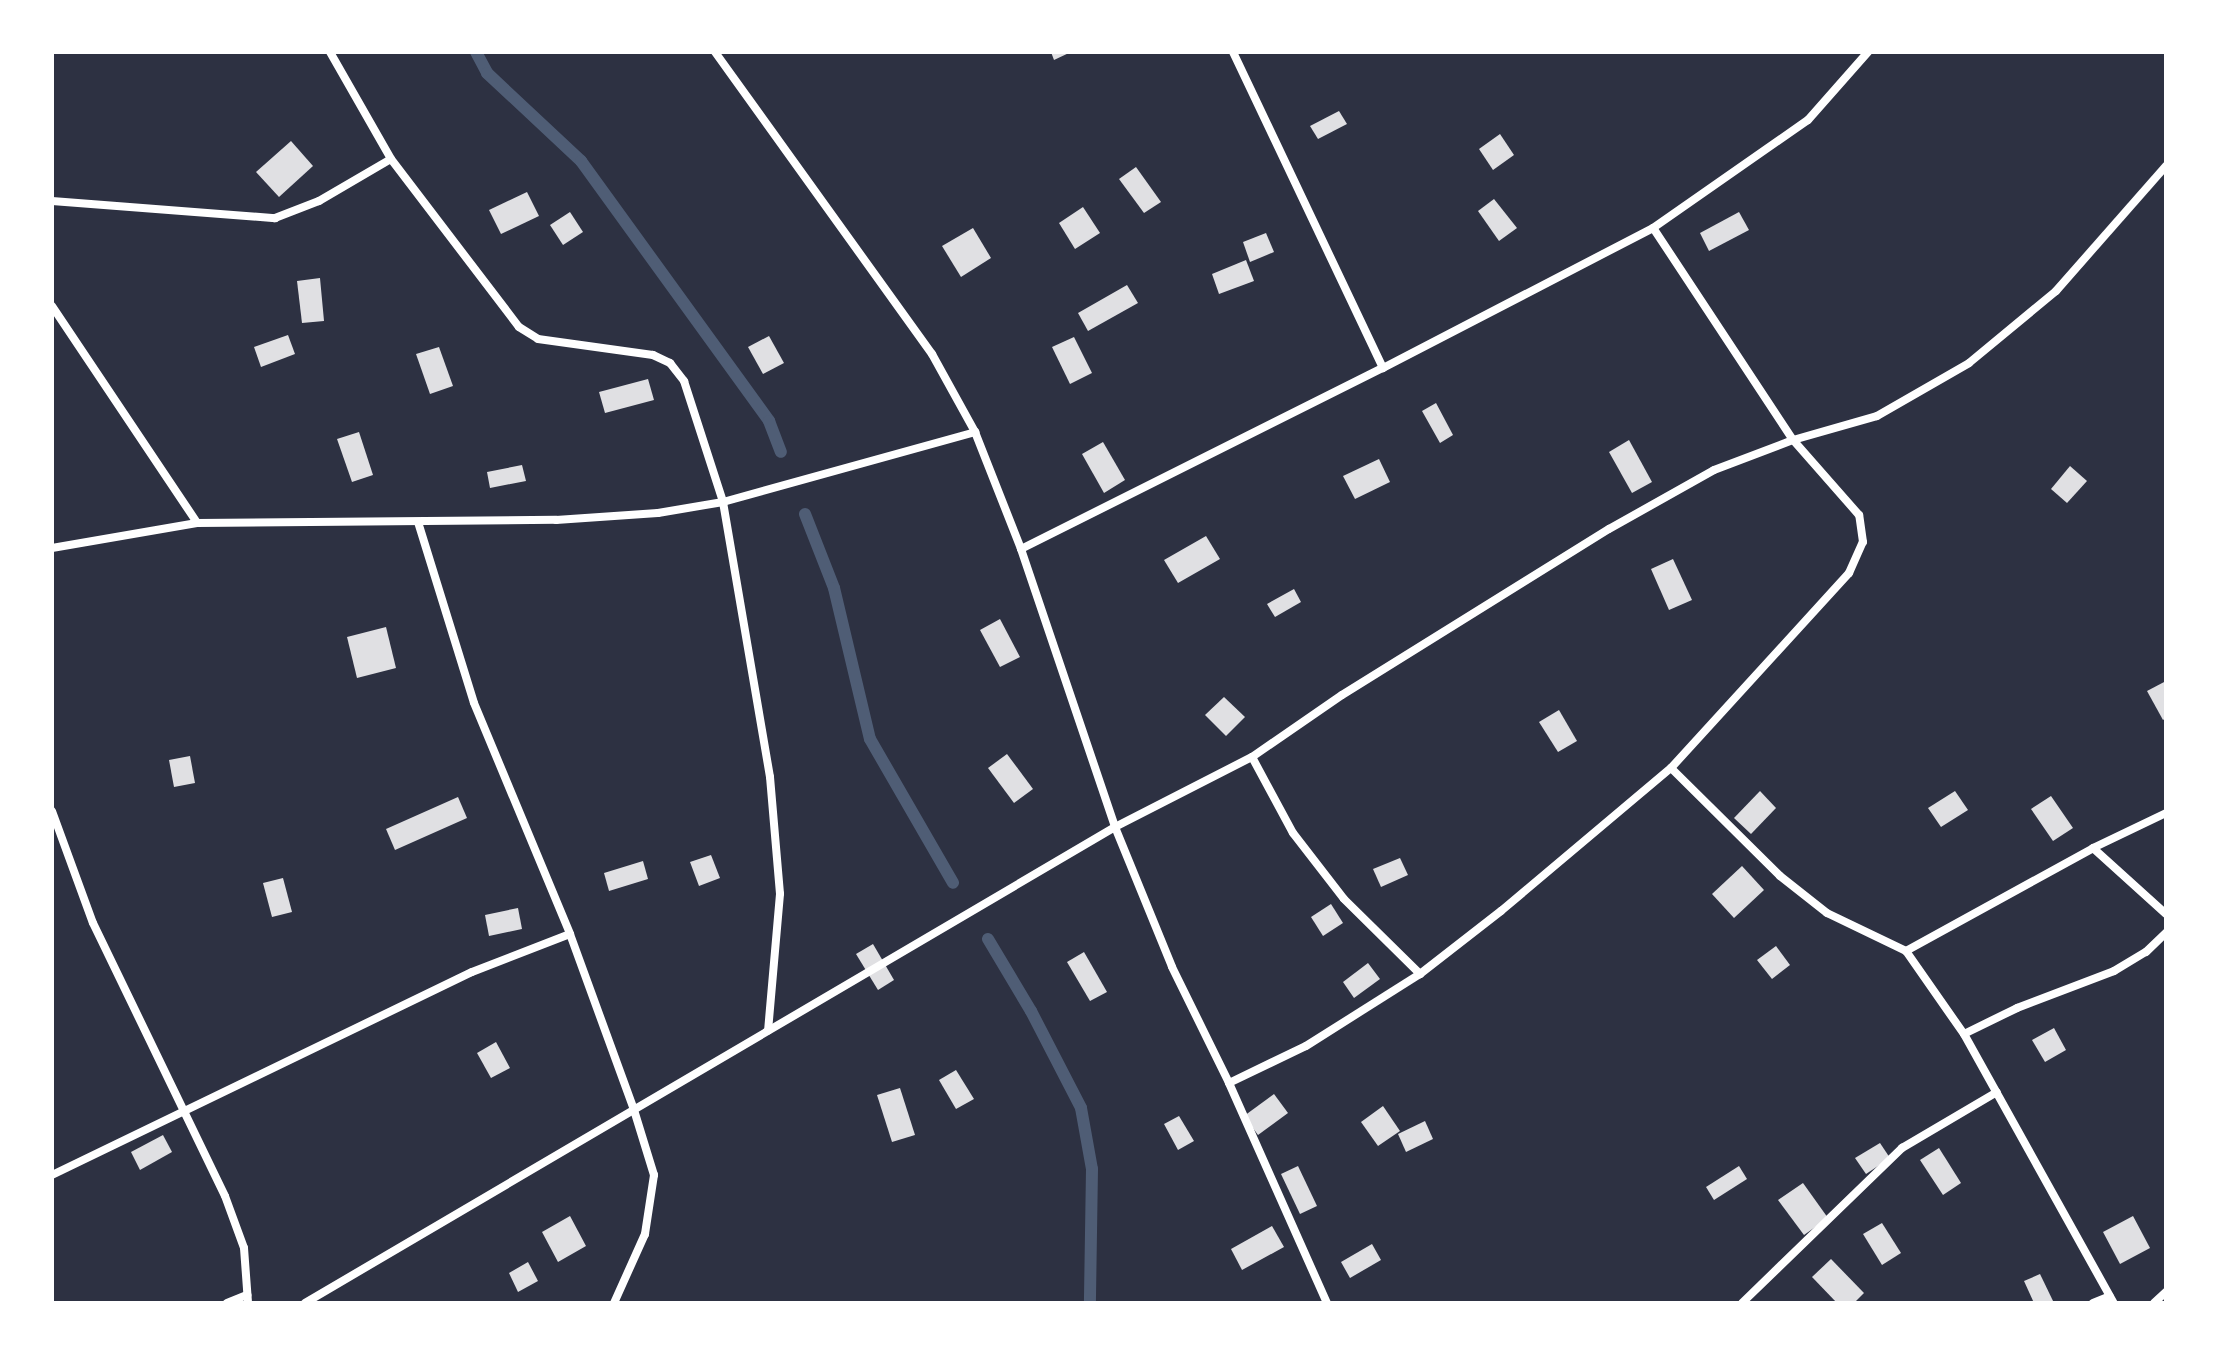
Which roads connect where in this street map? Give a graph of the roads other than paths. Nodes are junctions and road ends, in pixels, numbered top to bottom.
1 (330, 52) edge
2 (715, 52) edge
3 (1233, 52) edge
4 (1868, 52) edge
5 (391, 159) junction
6 (2166, 166) edge
7 (52, 201) edge
8 (1653, 228) junction
9 (52, 306) edge
10 (1383, 368) junction
11 (975, 432) junction
12 (1793, 440) junction
13 (723, 502) junction
14 (418, 522) junction
15 (197, 523) junction
16 (52, 548) edge
17 (1021, 549) junction
18 (1252, 757) junction
19 (1671, 768) junction
20 (52, 811) edge
21 (2166, 813) edge
22 (1115, 827) junction
23 (2093, 848) junction
24 (2166, 914) edge
25 (2166, 933) edge
26 (570, 934) junction
27 (1906, 951) junction
28 (1420, 974) junction
29 (768, 1030) junction
30 (1964, 1034) junction
31 (1229, 1083) junction
32 (1997, 1092) junction
33 (182, 1110) junction
34 (634, 1110) junction
35 (52, 1175) edge
36 (2166, 1292) edge
37 (247, 1299) edge
38 (2112, 1300) edge
39 (227, 1303) edge
40 (305, 1303) edge
41 (614, 1303) edge
42 (1327, 1303) edge
43 (1742, 1303) edge
44 (2093, 1303) edge
45 (2154, 1303) edge

1 - 5 street
2 - 11 street
3 - 10 street
4 - 8 street
5 - 7 street
5 - 13 street
6 - 12 street
8 - 10 street
8 - 12 street
9 - 15 street
10 - 17 street
11 - 13 street
11 - 17 street
12 - 18 street
12 - 19 street
13 - 14 street
13 - 29 street
14 - 15 street
14 - 26 street
15 - 16 street
17 - 22 street
18 - 22 street
18 - 28 street
19 - 27 street
19 - 28 street
20 - 33 street
21 - 23 street
22 - 29 street
22 - 31 street
23 - 24 street
23 - 27 street
25 - 30 street
26 - 33 street
26 - 34 street
27 - 30 street
28 - 31 street
29 - 34 street
30 - 32 street
31 - 42 street
32 - 38 street
32 - 43 street
33 - 35 street
33 - 37 street
34 - 40 street
34 - 41 street
36 - 45 street
37 - 39 street
38 - 44 street

